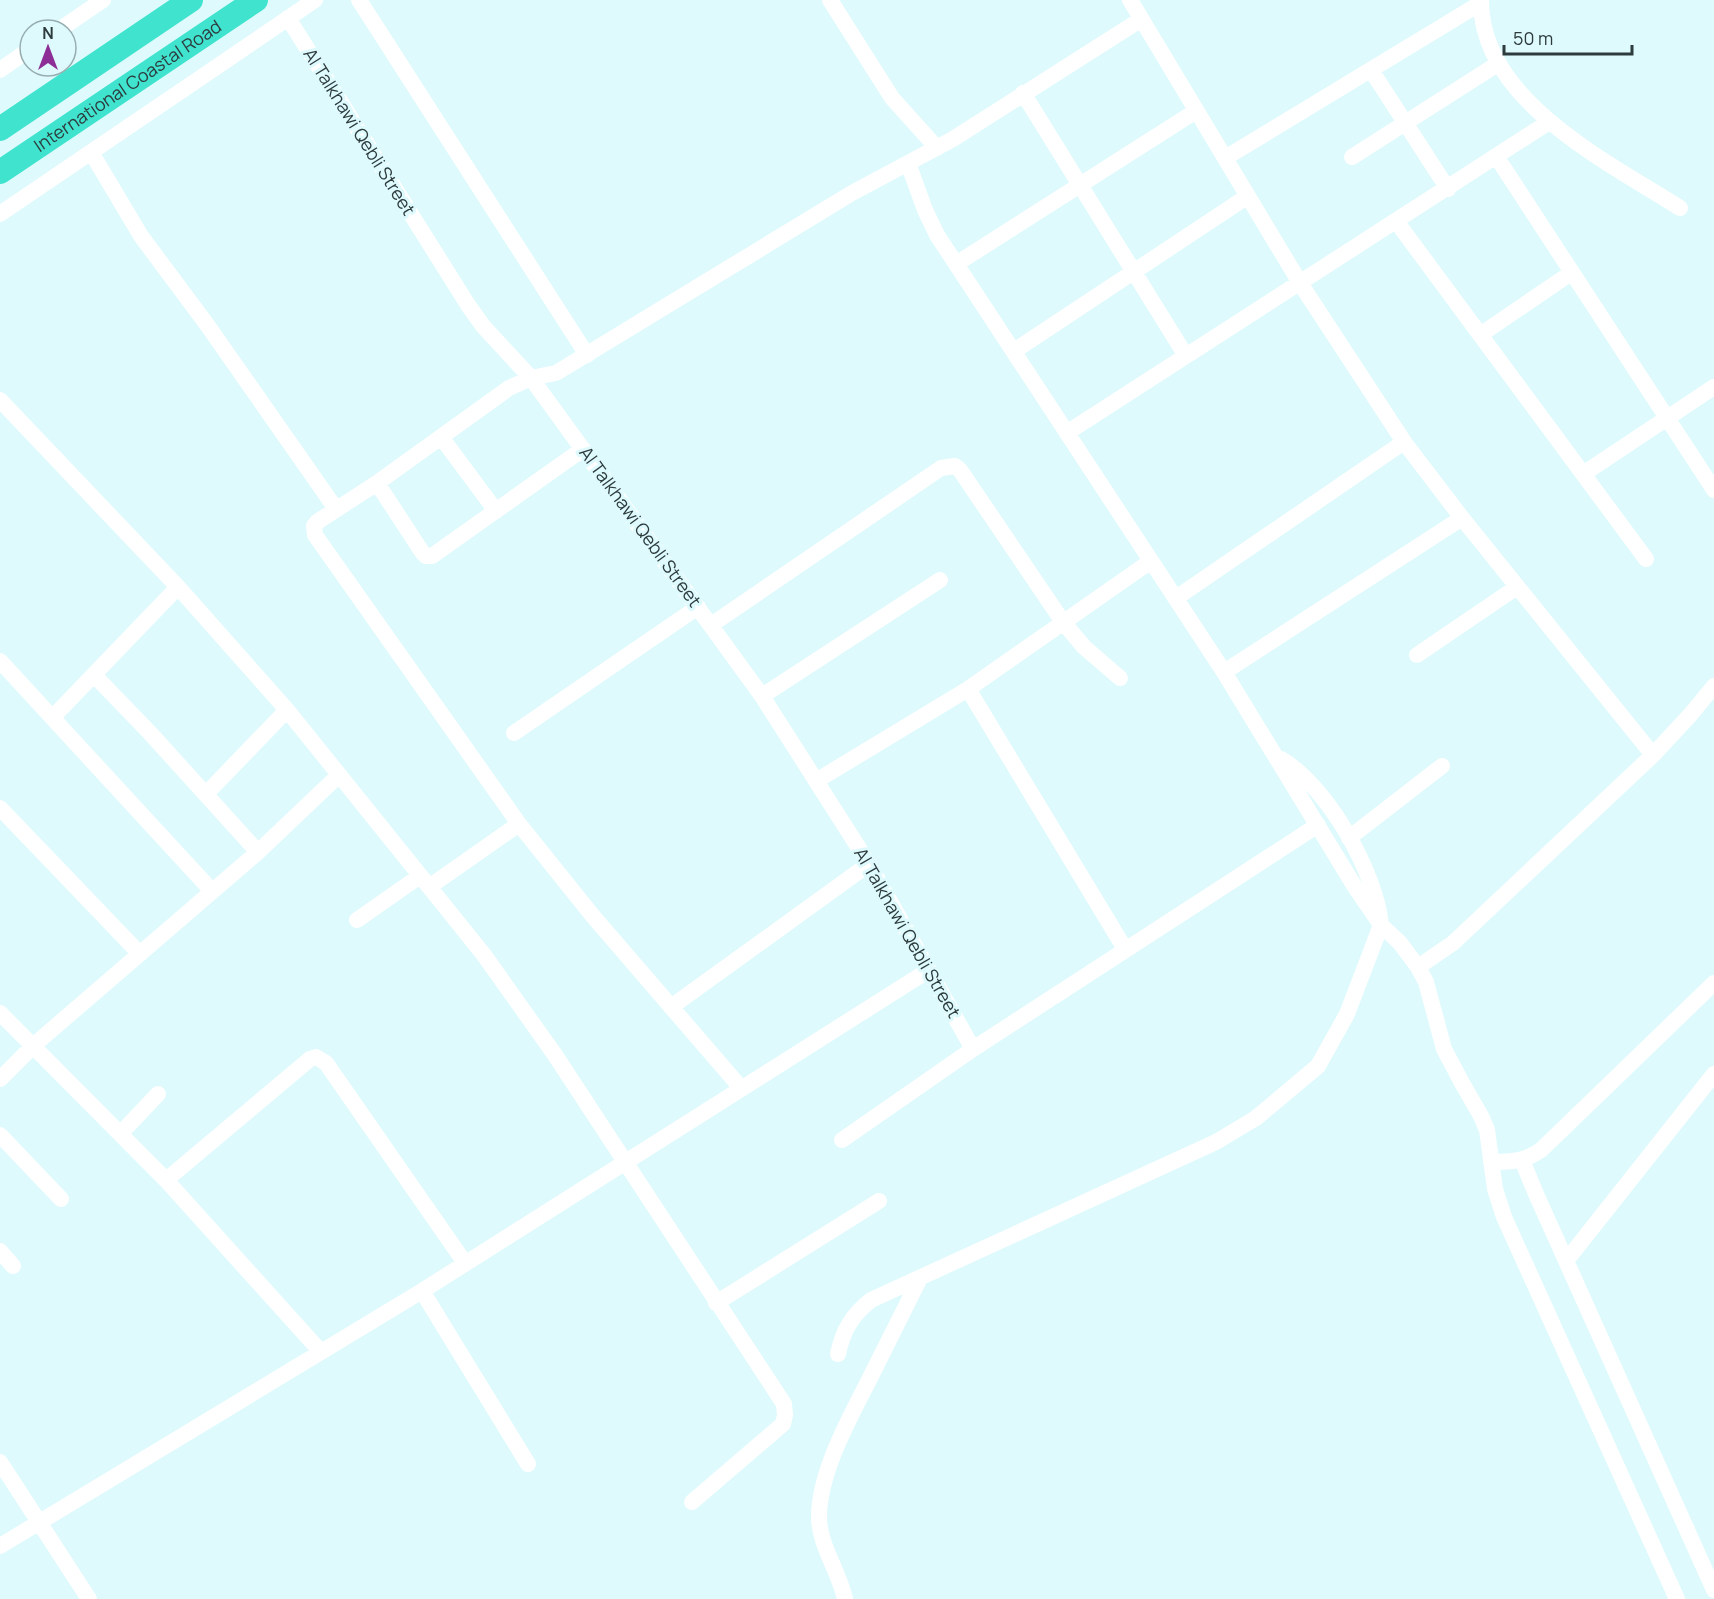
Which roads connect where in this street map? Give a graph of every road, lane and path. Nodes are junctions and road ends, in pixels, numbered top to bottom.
1 (191, 0) edge
2 (256, 0) edge
3 (315, 0) edge
4 (359, 0) edge
5 (830, 0) edge
6 (1130, 0) edge
7 (94, 2) edge
8 (1481, 2) edge
9 (74, 18) edge
10 (288, 18) junction
11 (1140, 20) junction
12 (18, 58) edge
13 (1499, 63) junction
14 (0, 70) edge
15 (1371, 70) junction
16 (1023, 93) junction
17 (1196, 111) junction
18 (1549, 122) junction
19 (1405, 123) junction
20 (0, 129) edge
21 (937, 148) junction
22 (91, 152) junction
23 (1496, 156) junction
24 (1352, 157) dead end
25 (1226, 158) junction
26 (908, 163) junction
27 (0, 172) edge
28 (1079, 185) junction
29 (1448, 189) junction
30 (1248, 196) junction
31 (1680, 208) dead end
32 (0, 214) edge
33 (1396, 221) junction
34 (956, 264) junction
35 (1134, 272) junction
36 (1571, 273) junction
37 (1300, 283) junction
38 (1480, 335) junction
39 (1014, 351) junction
40 (587, 355) junction
41 (1186, 356) junction
42 (531, 378) junction
43 (1714, 387) edge
44 (0, 400) edge
45 (1666, 418) junction
46 (1068, 432) junction
47 (441, 437) junction
48 (1404, 442) junction
49 (583, 449) junction
50 (1583, 474) junction
51 (377, 483) junction
52 (1714, 490) edge
53 (336, 509) junction
54 (496, 511) junction
55 (1462, 518) junction
56 (1646, 559) dead end
57 (1152, 561) junction
58 (940, 580) dead end
59 (178, 587) junction
60 (1517, 587) junction
61 (1176, 598) junction
62 (698, 607) junction
63 (1063, 622) junction
64 (711, 624) junction
65 (1417, 655) dead end
66 (0, 661) edge
67 (1224, 672) junction
68 (94, 675) junction
69 (1120, 678) dead end
70 (1714, 686) edge
71 (968, 689) junction
72 (762, 696) junction
73 (287, 710) junction
74 (52, 717) junction
75 (514, 733) dead end
76 (1653, 754) junction
77 (1275, 755) junction
78 (1442, 766) dead end
79 (339, 775) junction
80 (816, 781) junction
81 (206, 794) junction
82 (0, 808) edge
83 (519, 824) junction
84 (1318, 825) junction
85 (1349, 838) junction
86 (258, 852) junction
87 (869, 864) junction
88 (425, 881) junction
89 (212, 891) junction
90 (357, 920) dead end
91 (1381, 925) junction
92 (1125, 949) junction
93 (140, 954) junction
94 (1418, 967) junction
95 (928, 970) junction
96 (1714, 983) edge
97 (671, 1007) junction
98 (0, 1013) edge
99 (34, 1045) junction
100 (973, 1049) junction
101 (1714, 1074) edge
102 (0, 1079) edge
103 (741, 1088) junction
104 (158, 1094) dead end
105 (121, 1133) junction
106 (0, 1135) edge
107 (842, 1140) dead end
108 (1522, 1160) junction
109 (1491, 1161) junction
110 (625, 1162) junction
111 (166, 1180) junction
112 (61, 1199) dead end
113 (879, 1201) dead end
114 (0, 1251) edge
115 (1566, 1261) junction
116 (465, 1263) junction
117 (13, 1266) dead end
118 (920, 1278) junction
119 (422, 1290) junction
120 (716, 1303) junction
121 (321, 1352) junction
122 (838, 1354) dead end
123 (0, 1462) edge
124 (528, 1464) dead end
125 (692, 1502) dead end
126 (39, 1522) junction
127 (0, 1546) edge
128 (1714, 1590) edge
129 (89, 1599) edge
130 (845, 1599) edge
131 (1677, 1599) edge

1 - 20 highway, International Coastal Road
2 - 27 highway, International Coastal Road
3 - 10 street
4 - 40 street
5 - 21 street
6 - 11 street
7 - 9 street
8 - 13 street
8 - 15 street
10 - 22 street
10 - 42 street, Al Talkhawi Qebli Street
11 - 16 street
11 - 17 street
12 - 14 street
13 - 18 street
13 - 19 street
15 - 19 street
15 - 25 street
16 - 21 street
16 - 28 street
17 - 25 street
17 - 28 street
18 - 23 street
18 - 31 street
19 - 24 street
19 - 29 street
21 - 26 street
22 - 32 street
22 - 53 street
23 - 29 street
23 - 36 street
25 - 30 street
26 - 34 street
26 - 40 street
28 - 34 street
28 - 35 street
29 - 33 street
30 - 35 street
30 - 37 street
33 - 37 street
33 - 38 street
34 - 39 street
35 - 39 street
35 - 41 street
36 - 38 street
36 - 45 street
37 - 41 street
37 - 48 street
38 - 50 street
39 - 46 street
40 - 42 street
41 - 46 street
42 - 47 street
42 - 49 street, Al Talkhawi Qebli Street
43 - 45 street
44 - 59 street
45 - 50 street
45 - 52 street
46 - 57 street
47 - 51 street
47 - 54 street
48 - 55 street
48 - 61 street
49 - 54 street
49 - 62 street, Al Talkhawi Qebli Street
50 - 56 street
51 - 53 street
51 - 54 street
53 - 83 street
55 - 60 street
55 - 67 street
57 - 61 street
57 - 63 street
58 - 72 street
59 - 68 street
59 - 73 street
60 - 65 street
60 - 76 street
61 - 67 street
62 - 64 street, Al Talkhawi Qebli Street
62 - 75 street
63 - 64 street
63 - 69 street
63 - 71 street
64 - 72 street, Al Talkhawi Qebli Street
66 - 74 street
67 - 77 street
68 - 74 street
68 - 81 street
70 - 76 street
71 - 80 street
71 - 92 street
72 - 80 street, Al Talkhawi Qebli Street
73 - 79 street
73 - 81 street
74 - 89 street
76 - 94 street
77 - 84 street
77 - 85 street
78 - 85 street
79 - 86 street
79 - 88 street
80 - 87 street, Al Talkhawi Qebli Street
81 - 86 street
82 - 93 street
83 - 88 street
83 - 97 street
84 - 91 street
84 - 92 street
85 - 91 street
86 - 89 street
87 - 95 street, Al Talkhawi Qebli Street
87 - 97 street
88 - 90 street
88 - 110 street
89 - 93 street
91 - 94 street
91 - 118 street
92 - 100 street
93 - 99 street
94 - 109 street
95 - 100 street, Al Talkhawi Qebli Street
95 - 103 street
96 - 108 street
97 - 103 street
98 - 99 street
99 - 102 street
99 - 105 street
100 - 107 street
101 - 115 street
103 - 110 street
104 - 105 street
105 - 111 street
106 - 112 street
108 - 109 street
108 - 115 street
109 - 131 street
110 - 116 street
110 - 120 street
111 - 116 street
111 - 121 street
113 - 120 street
114 - 117 street
115 - 128 street
116 - 119 street
118 - 122 street
118 - 130 street
119 - 121 street
119 - 124 street
120 - 125 street
121 - 126 street
123 - 126 street
126 - 127 street
126 - 129 street

